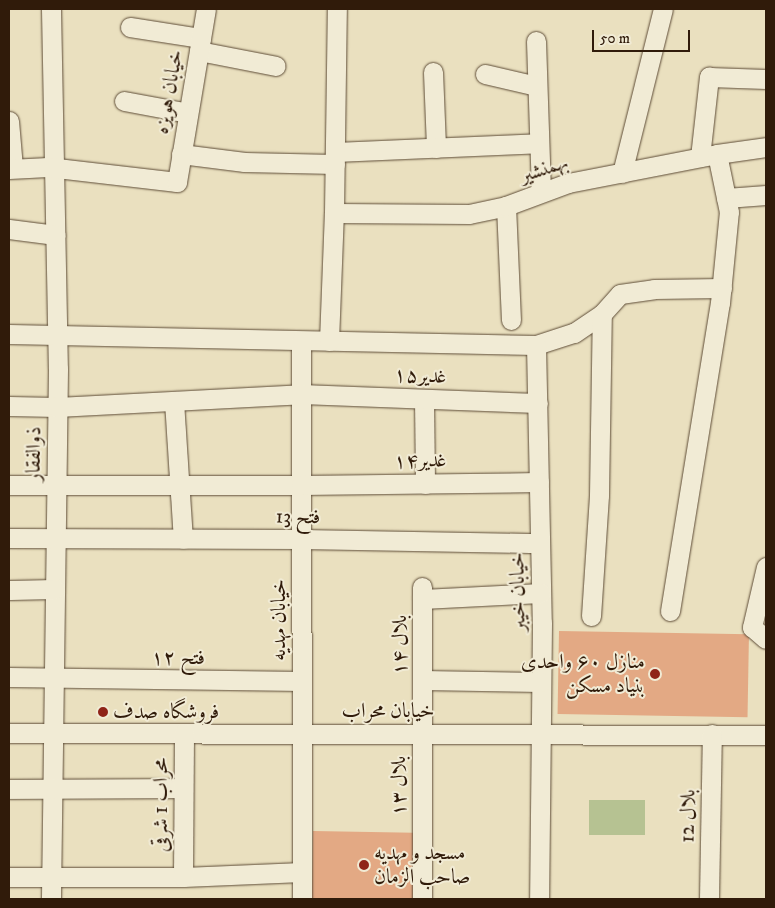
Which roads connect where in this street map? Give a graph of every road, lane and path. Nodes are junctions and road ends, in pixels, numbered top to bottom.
1 (51, 9) edge
2 (206, 9) edge
3 (337, 9) edge
4 (663, 9) edge
5 (130, 27) dead end
6 (536, 41) dead end
7 (200, 45) junction
8 (276, 66) dead end
9 (433, 72) dead end
10 (485, 74) dead end
11 (766, 79) edge
12 (537, 86) junction
13 (124, 101) dead end
14 (188, 113) junction
15 (9, 121) edge
16 (538, 143) junction
17 (766, 147) edge
18 (436, 148) junction
19 (181, 154) junction
20 (709, 156) junction
21 (335, 158) junction
22 (55, 168) junction
23 (11, 169) edge
24 (622, 173) junction
25 (541, 191) junction
26 (766, 195) edge
27 (726, 198) junction
28 (506, 206) junction
29 (334, 214) junction
30 (9, 229) edge
31 (56, 235) junction
32 (722, 288) junction
33 (602, 314) junction
34 (511, 320) dead end
35 (9, 334) edge
36 (57, 335) junction
37 (301, 341) junction
38 (329, 341) junction
39 (536, 345) junction
40 (301, 394) junction
41 (424, 399) junction
42 (174, 401) junction
43 (538, 403) junction
44 (9, 406) edge
45 (57, 407) junction
46 (539, 482) junction
47 (9, 484) edge
48 (56, 484) junction
49 (425, 484) junction
50 (179, 485) junction
51 (301, 486) junction
52 (9, 538) edge
53 (55, 538) junction
54 (183, 539) junction
55 (301, 539) junction
56 (540, 543) junction
57 (766, 567) edge
58 (55, 589) junction
59 (9, 590) edge
60 (541, 593) junction
61 (670, 611) dead end
62 (591, 616) dead end
63 (766, 639) edge
64 (9, 677) edge
65 (54, 679) junction
66 (422, 680) junction
67 (302, 681) junction
68 (542, 682) junction
69 (9, 733) edge
70 (53, 733) junction
71 (184, 733) junction
72 (302, 733) junction
73 (422, 734) junction
74 (541, 734) junction
75 (712, 734) junction
76 (766, 735) edge
77 (52, 788) junction
78 (184, 788) junction
79 (9, 789) edge
80 (302, 872) junction
81 (51, 876) junction
82 (183, 876) junction
83 (9, 877) edge
84 (51, 899) edge
85 (302, 899) edge
86 (422, 899) edge
87 (539, 899) edge
88 (709, 899) edge

1 - 22 street, ذوالفقار
2 - 7 street, خیابان هویزه
3 - 21 street
4 - 24 street
5 - 7 street
6 - 12 street
7 - 8 street
7 - 14 street, خیابان هویزه
9 - 18 street
10 - 12 street
11 - 20 street
12 - 16 street
13 - 14 street
14 - 19 street, خیابان هویزه
15 - 23 street
16 - 18 street
16 - 25 street
17 - 20 street, بهمنشیر
18 - 21 street
19 - 21 street
19 - 22 street, خیابان هویزه
20 - 24 street, بهمنشیر
20 - 27 street
21 - 29 street
22 - 23 street
22 - 31 street, ذوالفقار
24 - 25 street, بهمنشیر
25 - 28 street, بهمنشیر
26 - 27 street
27 - 32 street
28 - 29 street, بهمنشیر
28 - 34 street
29 - 38 street
30 - 31 street
31 - 36 street, ذوالفقار
32 - 33 street
32 - 61 street
33 - 39 street
33 - 62 street
35 - 36 street
36 - 37 street
36 - 45 street, ذوالفقار
37 - 38 street
37 - 40 street, خیابان مهدیه
38 - 39 street
39 - 43 street, خیابان خیبر
40 - 41 street, غدیر۱۵
40 - 42 street, غدیر۱۵
40 - 51 street, خیابان مهدیه
41 - 43 street, غدیر۱۵
41 - 49 street
42 - 45 street, غدیر۱۵
42 - 50 street
43 - 46 street, خیابان خیبر
44 - 45 street, غدیر۱۵
45 - 48 street, ذوالفقار
46 - 49 street, غدیر۱۴
46 - 56 street, خیابان خیبر
47 - 48 street, غدیر۱۴
48 - 50 street, غدیر۱۴
48 - 53 street, ذوالفقار
49 - 51 street, غدیر۱۴
50 - 51 street, غدیر۱۴
50 - 54 street
51 - 55 street, خیابان مهدیه
52 - 53 street, فتح 13
53 - 54 street, فتح 13
53 - 58 street, ذوالفقار
54 - 55 street, فتح 13
55 - 56 street, فتح 13
55 - 67 street, خیابان مهدیه
56 - 60 street, خیابان خیبر
57 - 63 street
58 - 59 street
58 - 65 street, ذوالفقار
60 - 66 street, بلال ۱۴
60 - 68 street, خیابان خیبر
64 - 65 street, فتح ۱۲
65 - 67 street, فتح ۱۲
65 - 70 street, ذوالفقار
66 - 68 street
66 - 73 street, بلال ۱۴
67 - 72 street, خیابان مهدیه
68 - 74 street, خیابان خیبر
69 - 70 street, خیابان محراب
70 - 71 street, خیابان محراب
70 - 77 street, ذوالفقار
71 - 72 street, خیابان محراب
71 - 78 street, محراب 1 شرقی
72 - 73 street, خیابان محراب
72 - 80 street, خیابان مهدیه
73 - 74 street, خیابان محراب
73 - 86 street, بلال ۱۳
74 - 75 street, خیابان محراب
74 - 87 street, خیابان خیبر
75 - 76 street, خیابان محراب
75 - 88 street, بلال 12
77 - 78 street
77 - 79 street
77 - 81 street, ذوالفقار
78 - 82 street, محراب 1 شرقی
80 - 82 street
80 - 85 street, خیابان مهدیه
81 - 82 street
81 - 83 street
81 - 84 street, ذوالفقار

